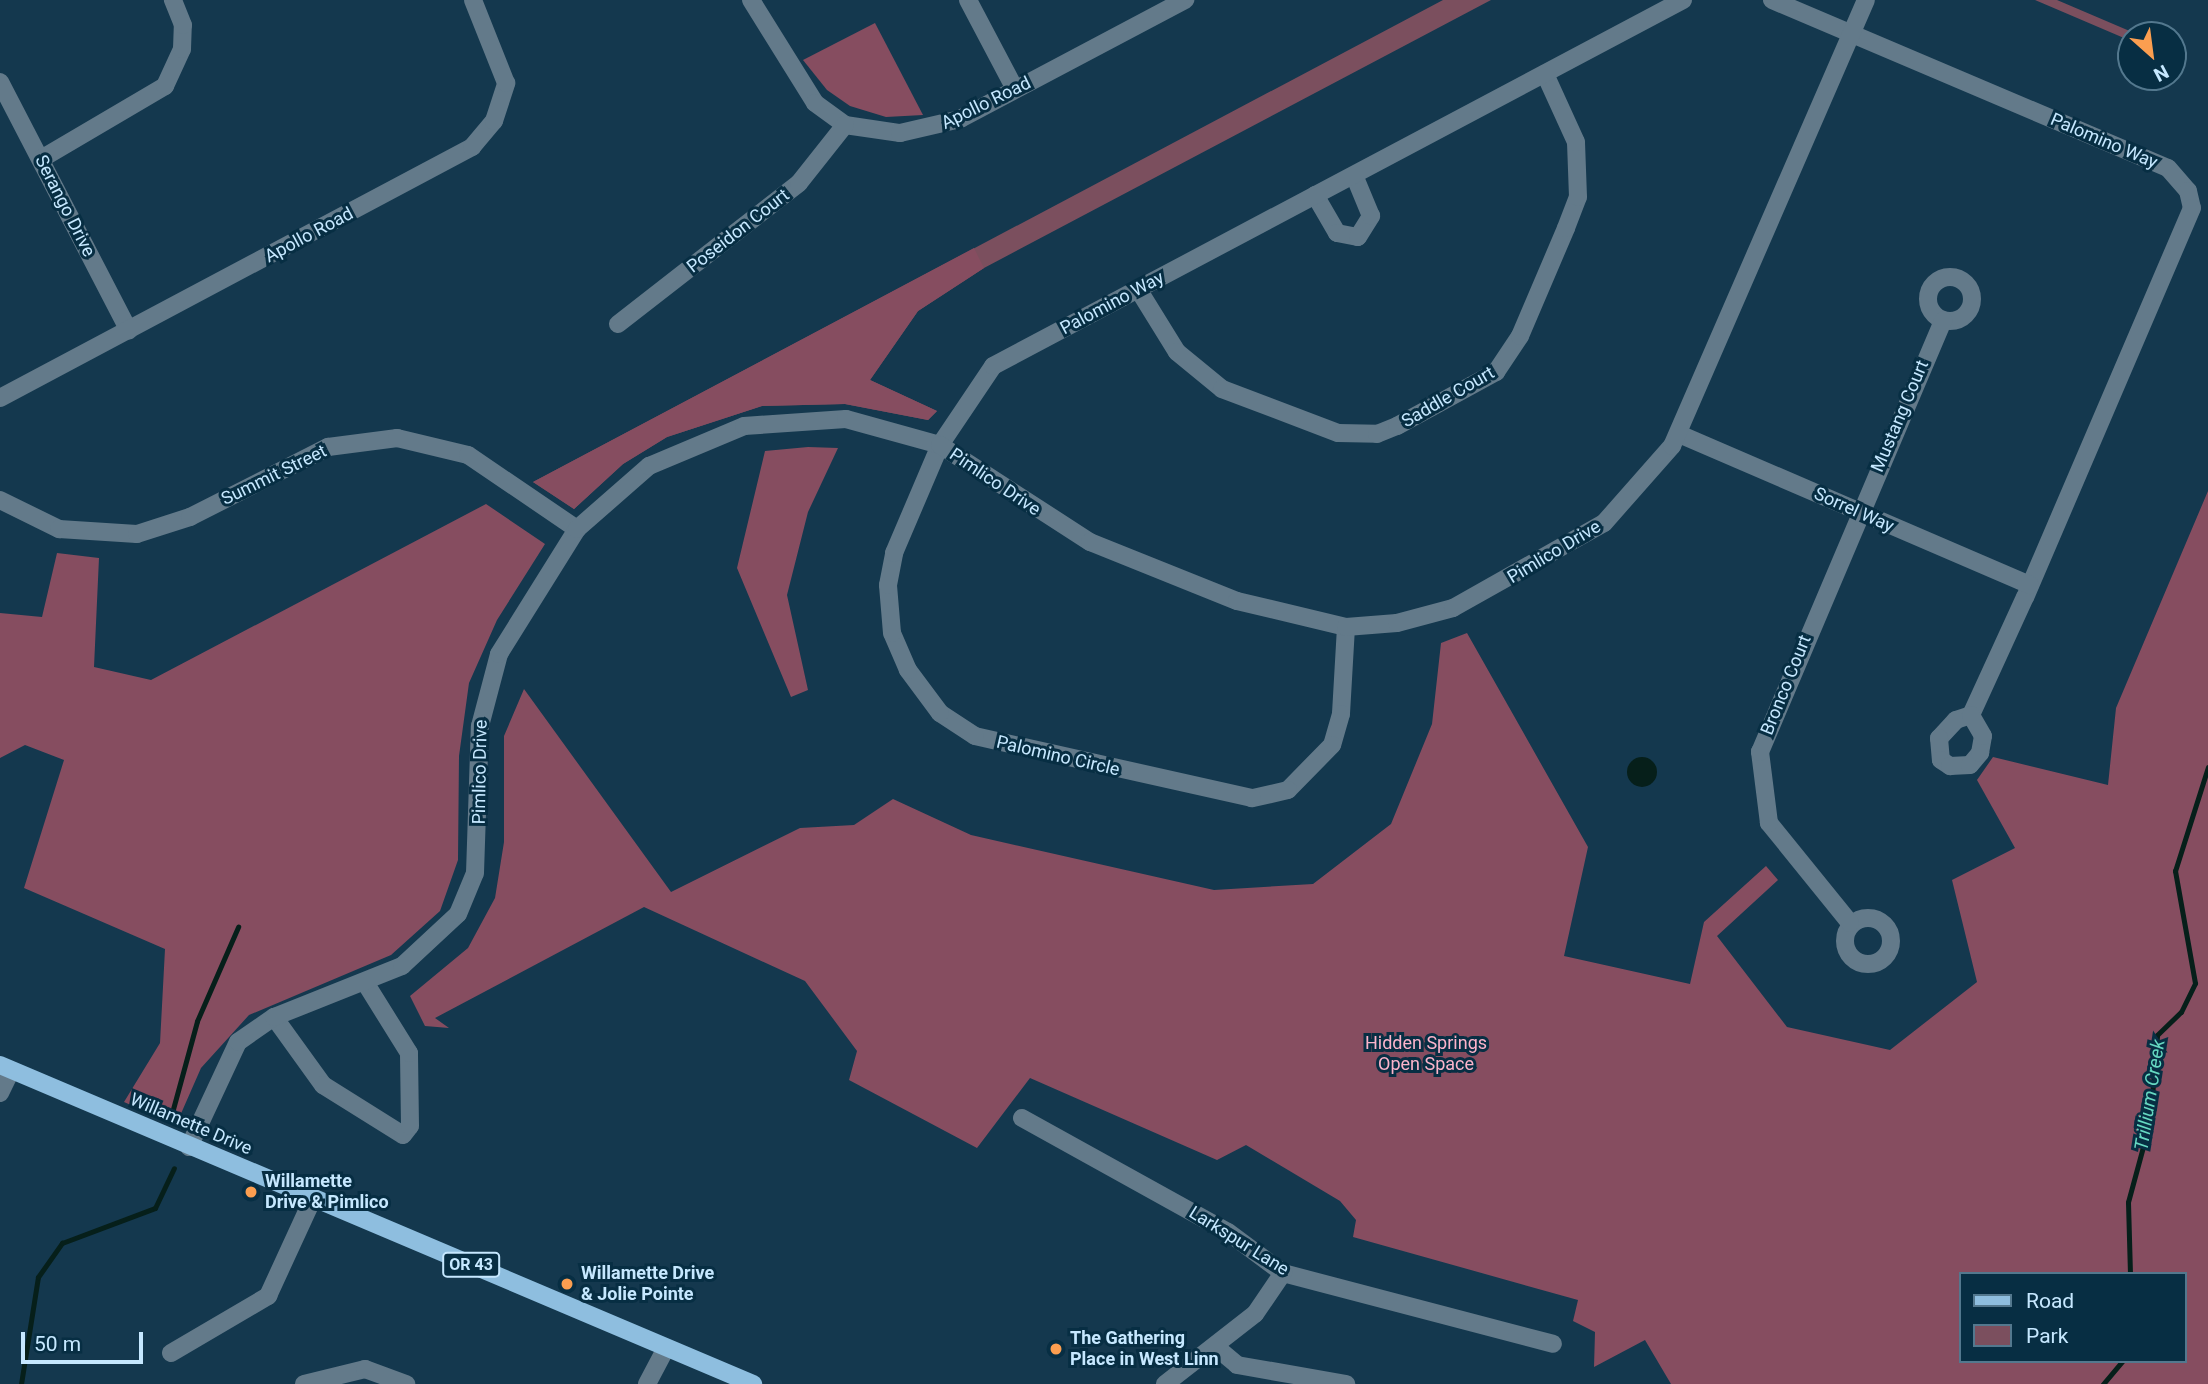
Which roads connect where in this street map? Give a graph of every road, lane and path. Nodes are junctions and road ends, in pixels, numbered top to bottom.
1 (173, 0) edge
2 (473, 0) edge
3 (751, 0) edge
4 (968, 0) edge
5 (1185, 0) edge
6 (1682, 0) edge
7 (1772, 0) edge
8 (1866, 0) edge
9 (1851, 32) junction
10 (1545, 74) junction
11 (0, 82) edge
12 (1015, 89) junction
13 (845, 125) junction
14 (41, 159) junction
15 (1354, 174) junction
16 (1315, 195) junction
17 (1138, 289) junction
18 (1943, 320) dead end
19 (618, 324) dead end
20 (129, 331) junction
21 (0, 398) edge
22 (1679, 434) junction
23 (940, 445) junction
24 (0, 500) edge
25 (1858, 512) junction
26 (577, 529) junction
27 (2030, 585) junction
28 (1346, 627) junction
29 (1971, 715) dead end
30 (1850, 923) dead end
31 (366, 984) junction
32 (274, 1017) junction
33 (6, 1067) edge
34 (0, 1093) edge
35 (1022, 1118) dead end
36 (188, 1147) junction
37 (313, 1198) junction
38 (1283, 1273) junction
39 (1553, 1344) dead end
40 (666, 1348) junction
41 (1217, 1349) junction
42 (171, 1353) dead end
43 (304, 1384) edge
44 (406, 1384) edge
45 (647, 1384) edge
46 (753, 1384) edge
47 (1165, 1384) edge
48 (1346, 1384) edge

1 - 14 street
2 - 20 street, Apollo Road
3 - 13 street
4 - 12 street
5 - 12 street, Apollo Road
6 - 10 street, Palomino Way
7 - 9 street, Palomino Way
8 - 9 street, Pimlico Drive
9 - 22 street, Pimlico Drive
9 - 27 street, Palomino Way
10 - 15 street, Palomino Way
10 - 17 street, Saddle Court
11 - 14 street, Serango Drive
12 - 13 street, Apollo Road
13 - 19 street, Poseidon Court
14 - 20 street, Serango Drive
15 - 16 street, Palomino Way
15 - 16 street
16 - 17 street, Palomino Way
17 - 23 street, Palomino Way
18 - 25 street, Mustang Court
20 - 21 street, Apollo Road
22 - 25 street, Sorrel Way
22 - 28 street, Pimlico Drive
23 - 26 street, Pimlico Drive
23 - 28 street, Pimlico Drive
23 - 28 street, Palomino Circle
24 - 26 street, Summit Street
25 - 27 street, Sorrel Way
25 - 30 street, Bronco Court
26 - 31 street, Pimlico Drive
27 - 29 street, Palomino Way
31 - 32 street, Pimlico Drive
31 - 32 street
32 - 36 street, Pimlico Drive
33 - 34 street
33 - 36 main road, Willamette Drive / OR 43
35 - 38 street, Larkspur Lane
36 - 37 main road, Willamette Drive / OR 43
37 - 40 main road, Willamette Drive / OR 43
37 - 42 street
38 - 39 street, Larkspur Lane
38 - 41 street
40 - 45 street
40 - 46 main road, Willamette Drive / OR 43
41 - 47 street
41 - 48 street
43 - 44 street

